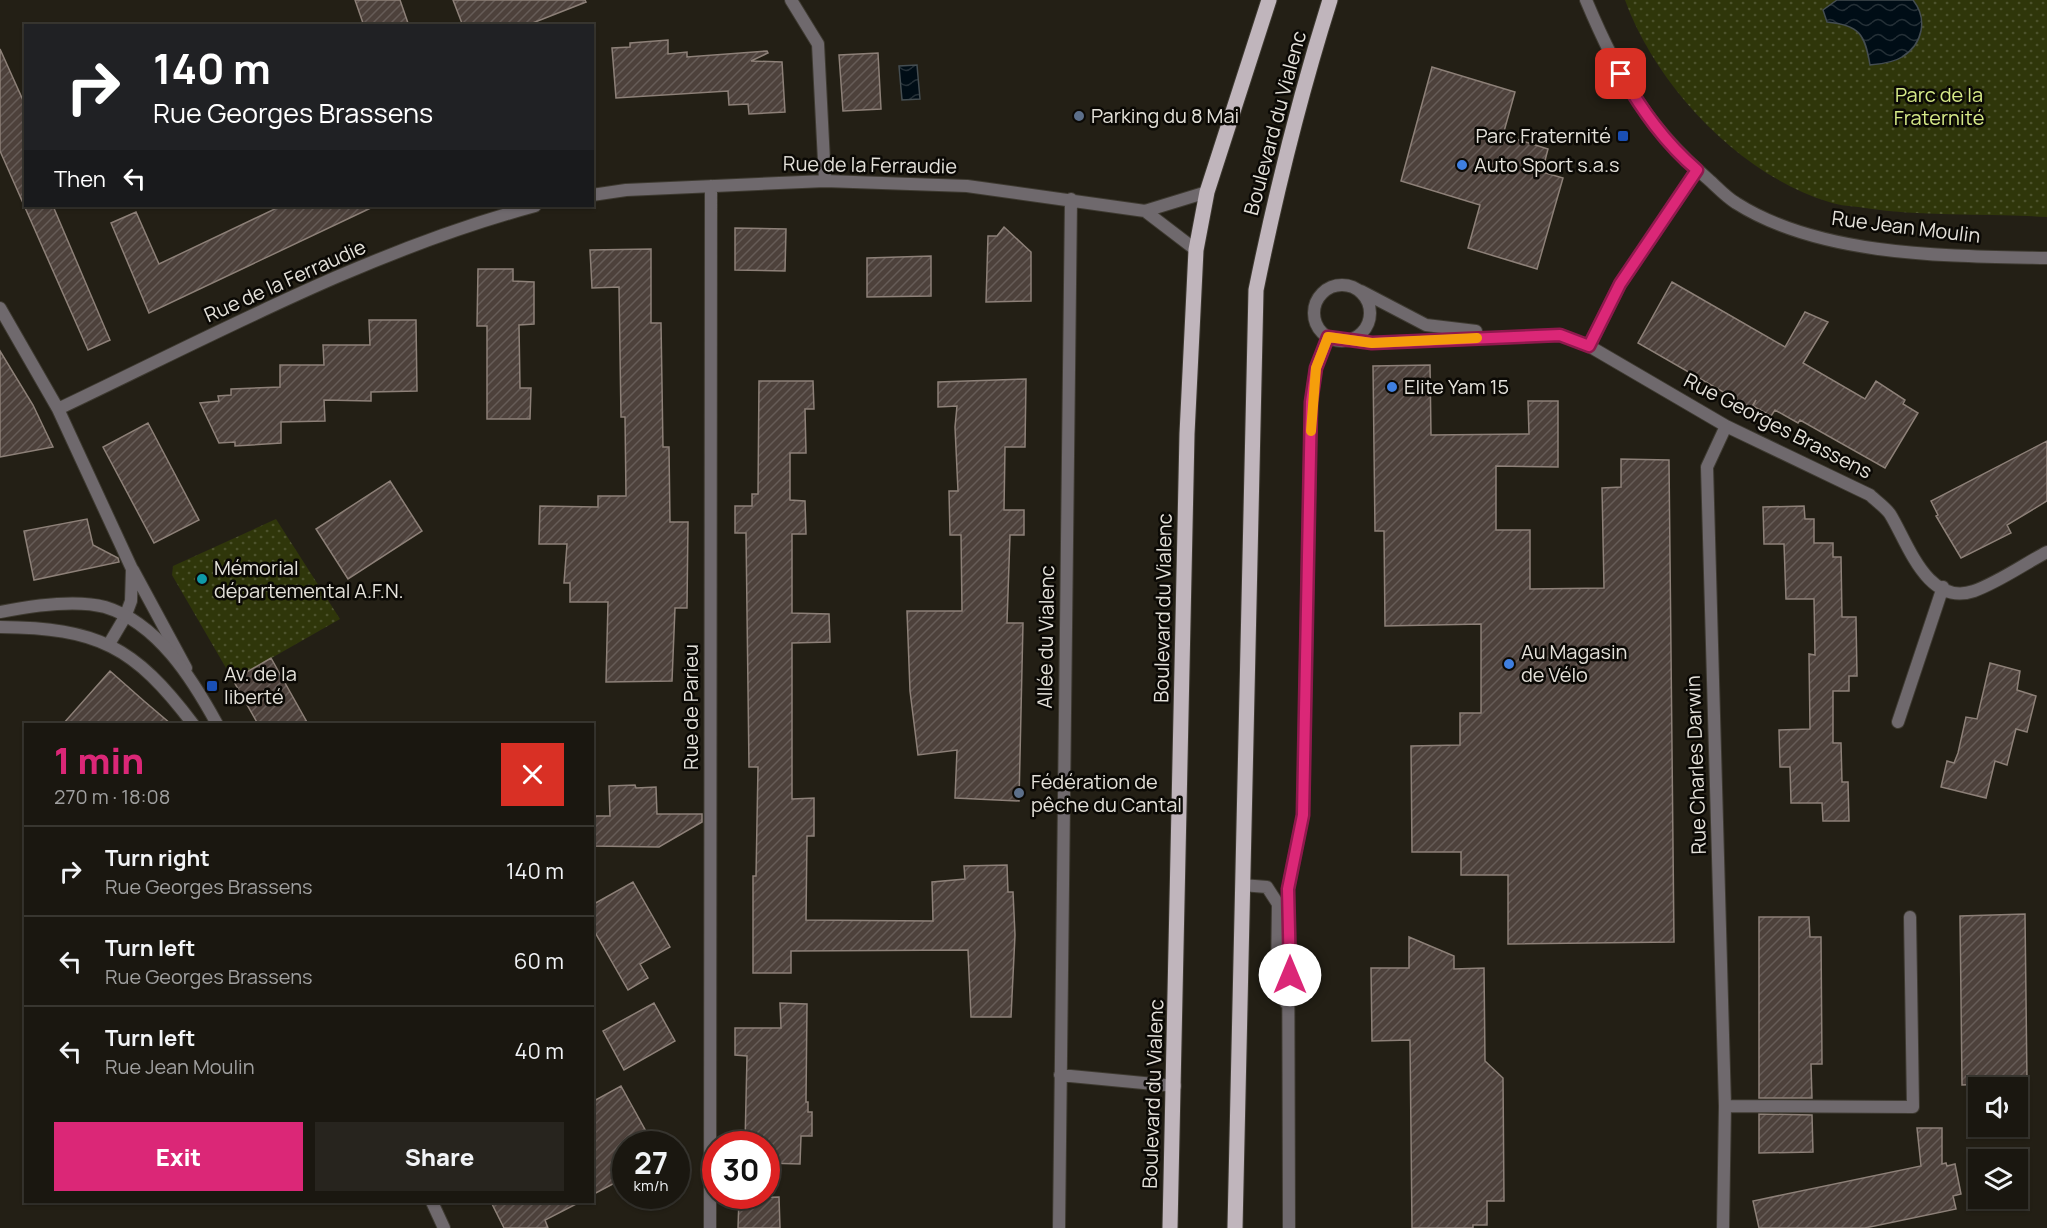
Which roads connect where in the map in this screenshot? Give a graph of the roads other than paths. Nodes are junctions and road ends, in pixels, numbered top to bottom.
1 (791, 0) edge
2 (1269, 0) edge
3 (1330, 0) edge
4 (1586, 0) edge
5 (1697, 170) junction
6 (825, 181) junction
7 (711, 186) junction
8 (1207, 192) junction
9 (594, 195) edge
10 (1071, 199) junction
11 (532, 207) edge
12 (1145, 211) junction
13 (1196, 250) junction
14 (2047, 258) edge
15 (1359, 290) junction
16 (0, 308) edge
17 (1513, 335) junction
18 (1328, 337) junction
19 (1352, 339) junction
20 (1589, 346) junction
21 (58, 409) junction
22 (1726, 426) junction
23 (2047, 552) edge
24 (132, 569) junction
25 (1943, 588) junction
26 (0, 612) edge
27 (125, 617) junction
28 (0, 627) edge
29 (109, 644) junction
30 (203, 698) junction
31 (1898, 722) dead end
32 (192, 723) edge
33 (217, 723) edge
34 (1242, 885) junction
35 (1910, 917) dead end
36 (1290, 1014) junction
37 (1060, 1075) junction
38 (1175, 1086) junction
39 (1725, 1106) junction
40 (432, 1203) edge
41 (444, 1228) edge
42 (710, 1228) edge
43 (1059, 1228) edge
44 (1170, 1228) edge
45 (1235, 1228) edge
46 (1289, 1228) edge
47 (1723, 1228) edge

1 - 6 street
2 - 8 main road, Boulevard du Vialenc
3 - 34 main road, Boulevard du Vialenc
4 - 5 street, Rue Jean Moulin
5 - 14 street, Rue Jean Moulin
5 - 20 street
6 - 7 street, Rue de la Ferraudie
6 - 10 street, Rue de la Ferraudie
7 - 9 street, Rue de la Ferraudie
7 - 42 street, Rue de Parieu
8 - 12 street, Rue de la Ferraudie
8 - 13 main road, Boulevard du Vialenc
10 - 12 street, Rue de la Ferraudie
10 - 37 street, Allée du Vialenc
11 - 21 street, Rue de la Ferraudie
12 - 13 street, Rue de la Ferraudie
13 - 38 main road, Boulevard du Vialenc
15 - 17 street, Rue Georges Brassens
15 - 18 street
15 - 19 street
16 - 21 street
17 - 19 street, Rue Georges Brassens
17 - 20 street, Rue Georges Brassens
18 - 19 street
18 - 36 street
20 - 22 street, Rue Georges Brassens
21 - 24 street
22 - 25 street, Rue Georges Brassens
22 - 39 street, Rue Charles Darwin
23 - 25 street
24 - 27 street
24 - 30 street
25 - 31 street
26 - 27 street
27 - 29 street
27 - 30 street
28 - 29 street
29 - 32 street
30 - 33 street
34 - 36 street
34 - 45 main road, Boulevard du Vialenc
35 - 39 street
36 - 46 street
37 - 38 street
37 - 43 street, Allée du Vialenc
38 - 44 main road, Boulevard du Vialenc
39 - 47 street, Rue Charles Darwin
40 - 41 street

